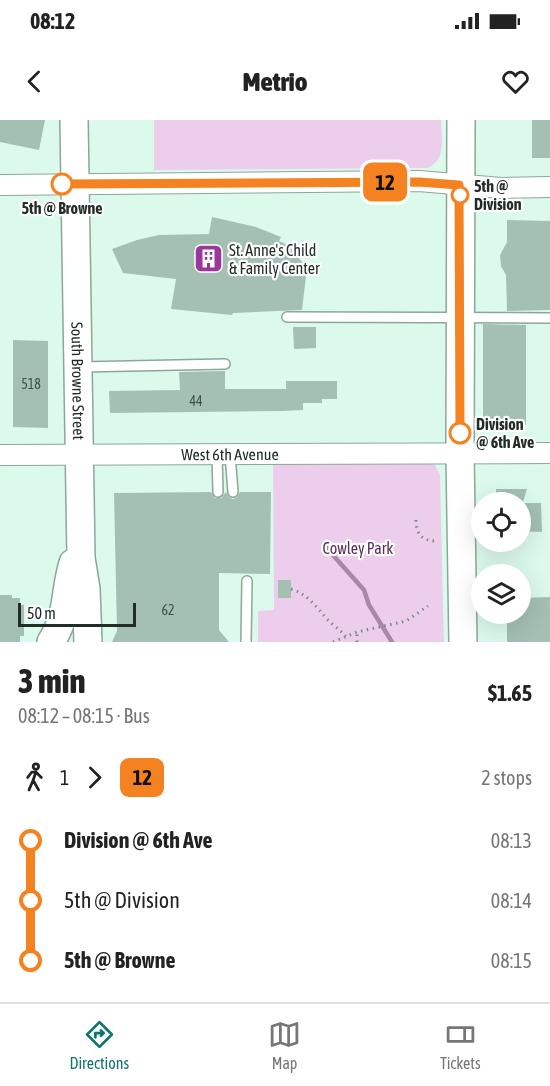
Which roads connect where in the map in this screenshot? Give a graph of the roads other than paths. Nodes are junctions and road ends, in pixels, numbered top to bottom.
1 (74, 120) edge
2 (461, 120) edge
3 (75, 184) junction
4 (0, 185) edge
5 (459, 185) junction
6 (550, 187) edge
7 (460, 316) junction
8 (287, 317) dead end
9 (550, 318) edge
10 (225, 364) dead end
11 (78, 367) junction
12 (550, 453) edge
13 (79, 454) junction
14 (224, 454) junction
15 (460, 454) junction
16 (0, 455) edge
17 (218, 492) dead end
18 (233, 492) dead end
19 (80, 539) junction
20 (247, 581) dead end
21 (460, 635) edge
22 (51, 642) edge
23 (88, 642) edge
24 (246, 642) edge

1 - 3 street, South Browne Street
2 - 5 street
3 - 4 street
3 - 5 street
3 - 11 street, South Browne Street
5 - 6 street
5 - 7 street
7 - 8 lane
7 - 9 lane
7 - 15 street
10 - 11 lane
11 - 13 street, South Browne Street
12 - 15 street, West 6th Avenue
13 - 14 street, West 6th Avenue
13 - 16 street, West 6th Avenue
13 - 19 street, South Browne Street
14 - 15 street, West 6th Avenue
14 - 17 lane
14 - 18 lane
15 - 21 street
19 - 22 street
19 - 23 street, South Browne Street
20 - 24 lane

